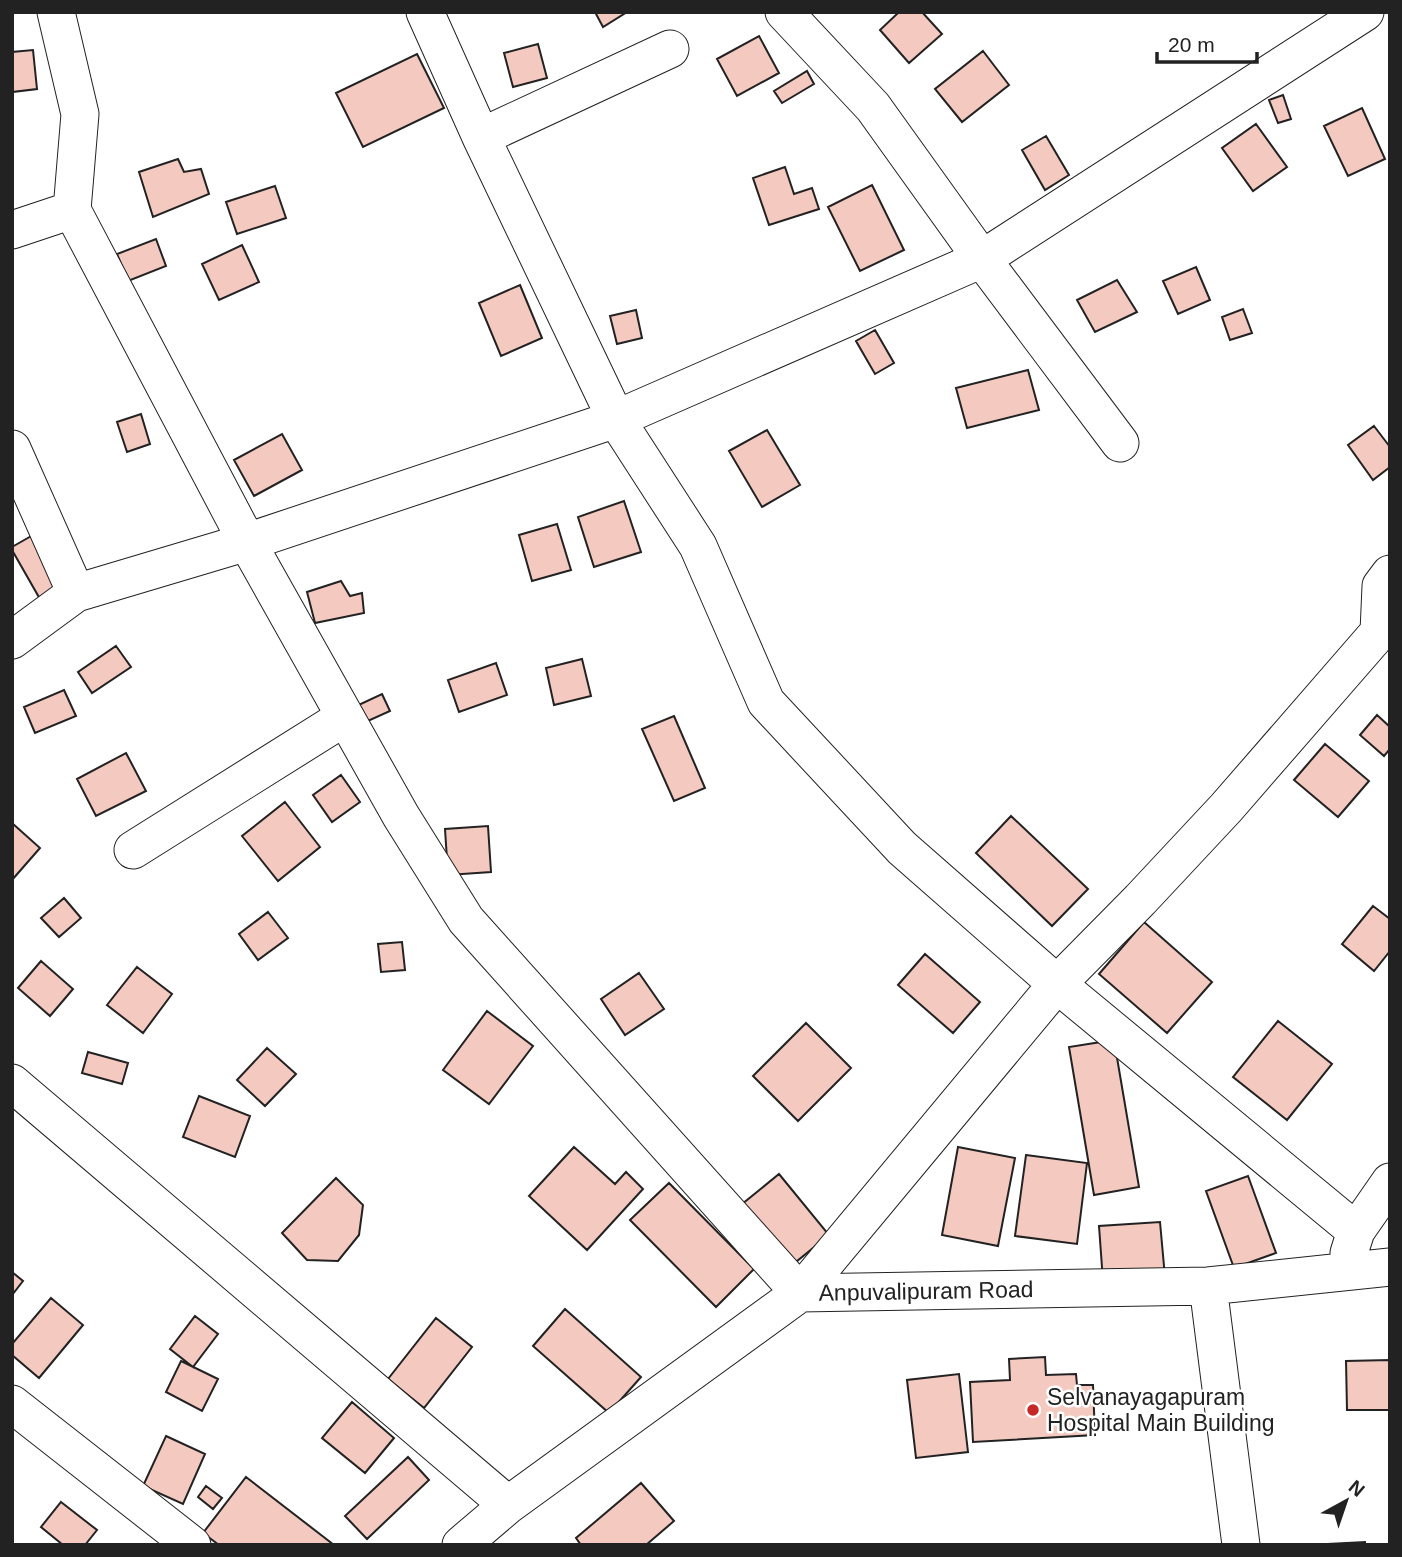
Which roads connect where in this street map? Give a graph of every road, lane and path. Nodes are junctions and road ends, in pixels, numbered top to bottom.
1 (56, 12) edge
2 (425, 12) edge
3 (784, 12) edge
4 (1365, 12) edge
5 (670, 49) dead end
6 (481, 137) junction
7 (72, 210) junction
8 (12, 230) edge
9 (982, 259) junction
10 (616, 419) junction
11 (1120, 443) dead end
12 (12, 449) edge
13 (247, 542) junction
14 (1390, 574) edge
15 (76, 593) junction
16 (12, 640) edge
17 (345, 717) junction
18 (134, 850) dead end
19 (1057, 984) junction
20 (12, 1083) edge
21 (1390, 1182) edge
22 (1356, 1231) junction
23 (1390, 1267) edge
24 (1343, 1271) junction
25 (1208, 1286) junction
26 (800, 1293) junction
27 (12, 1404) edge
28 (508, 1505) junction
29 (192, 1545) edge
30 (461, 1545) edge
31 (1241, 1545) edge

1 - 7 street
2 - 6 street
3 - 9 street
4 - 9 street
5 - 6 street
6 - 10 street
7 - 8 street
7 - 13 street
9 - 10 street
9 - 11 street
10 - 13 street
10 - 19 street
12 - 15 street
13 - 15 street
13 - 17 street
14 - 19 street
15 - 16 street
17 - 18 street
17 - 26 street
19 - 22 street
19 - 26 street
20 - 28 street
21 - 22 street
22 - 24 street
23 - 24 street, Anpuvalipuram Road
24 - 25 street, Anpuvalipuram Road
25 - 26 street, Anpuvalipuram Road
25 - 31 street
26 - 28 street, Anpuvalipuram Road
27 - 29 street
28 - 30 street, Anpuvalipuram Road

